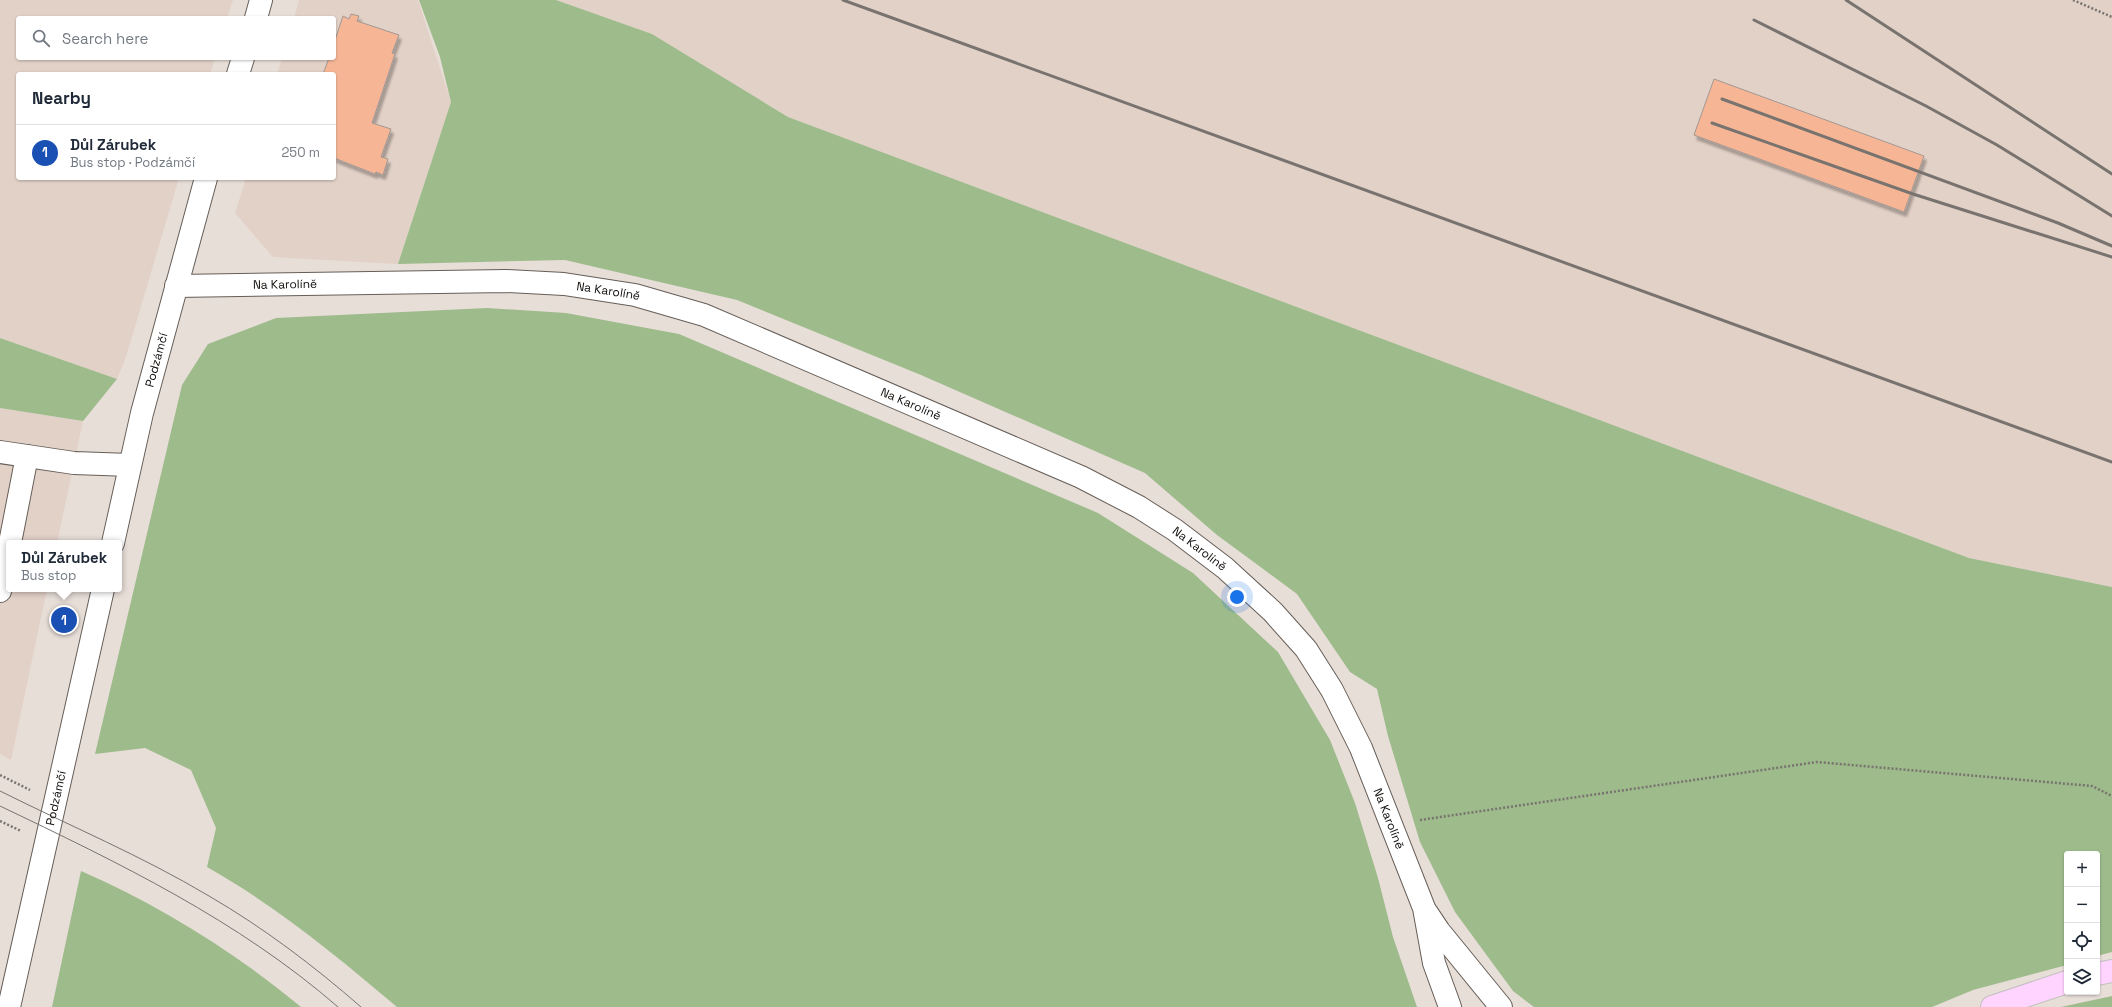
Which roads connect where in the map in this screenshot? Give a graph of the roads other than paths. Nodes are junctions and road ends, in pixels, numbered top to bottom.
1 (261, 0) edge
2 (257, 16) edge
3 (242, 60) edge
4 (239, 72) edge
5 (205, 180) edge
6 (176, 286) junction
7 (0, 452) edge
8 (27, 456) junction
9 (130, 465) junction
10 (11, 540) edge
11 (114, 540) edge
12 (6, 561) edge
13 (0, 591) edge
14 (102, 592) edge
15 (1424, 908) junction
16 (2112, 971) edge
17 (2100, 973) edge
18 (2064, 983) edge
19 (9, 1007) edge
20 (1450, 1007) edge
21 (1501, 1007) edge
22 (1992, 1007) edge

1 - 2 street
3 - 4 street
5 - 6 street, Podzámčí
6 - 9 street, Podzámčí
6 - 15 street, Na Karolíně
7 - 8 street
8 - 9 street
8 - 10 street
9 - 11 street, Podzámčí
12 - 13 street
14 - 19 street, Podzámčí
15 - 20 street, Na Karolíně
15 - 21 street, Na Karolíně
16 - 17 main road
18 - 22 main road

